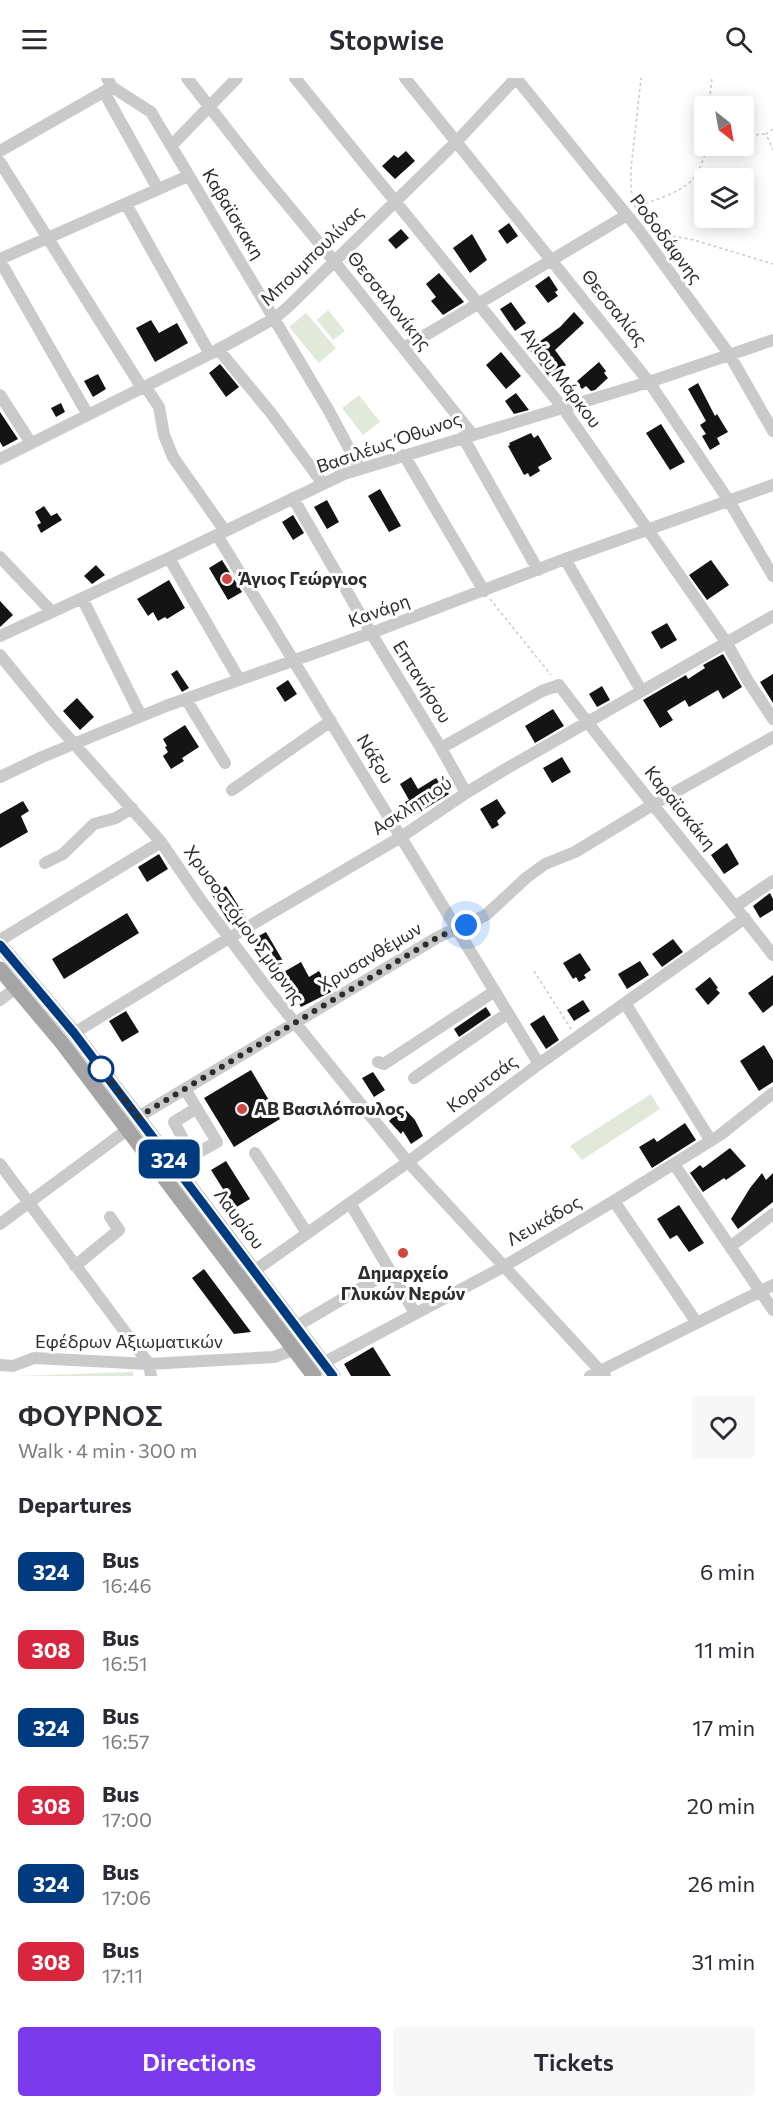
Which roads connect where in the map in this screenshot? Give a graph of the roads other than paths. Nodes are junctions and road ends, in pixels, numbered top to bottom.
1 (187, 78) edge
2 (237, 78) edge
3 (295, 78) edge
4 (405, 78) edge
5 (516, 78) edge
6 (108, 85) edge
7 (209, 106) junction
8 (457, 141) junction
9 (171, 146) junction
10 (0, 151) edge
11 (0, 162) edge
12 (189, 176) junction
13 (158, 189) junction
14 (395, 200) junction
15 (126, 204) junction
16 (631, 211) junction
17 (47, 238) junction
18 (0, 260) edge
19 (552, 260) junction
20 (334, 261) junction
21 (479, 303) junction
22 (275, 318) junction
23 (773, 340) edge
24 (404, 348) junction
25 (214, 351) junction
26 (729, 354) junction
27 (649, 382) junction
28 (143, 387) junction
29 (0, 394) edge
30 (563, 408) junction
31 (88, 415) junction
32 (773, 432) edge
33 (468, 436) junction
34 (32, 443) junction
35 (404, 455) junction
36 (0, 459) edge
37 (360, 469) junction
38 (323, 484) junction
39 (773, 485) edge
40 (293, 498) junction
41 (729, 501) junction
42 (648, 530) junction
43 (221, 533) junction
44 (0, 557) edge
45 (169, 558) junction
46 (565, 560) junction
47 (538, 570) junction
48 (773, 576) edge
49 (484, 591) junction
50 (82, 598) junction
51 (52, 612) junction
52 (773, 616) edge
53 (371, 633) junction
54 (0, 636) edge
55 (726, 642) junction
56 (0, 655) edge
57 (292, 661) junction
58 (239, 680) junction
59 (641, 690) junction
60 (186, 699) junction
61 (141, 716) junction
62 (773, 719) edge
63 (331, 721) junction
64 (588, 723) junction
65 (773, 737) edge
66 (73, 744) junction
67 (441, 748) junction
68 (225, 763) dead end
69 (0, 777) edge
70 (232, 790) dead end
71 (466, 793) junction
72 (654, 804) junction
73 (132, 808) junction
74 (401, 837) junction
75 (161, 842) junction
76 (45, 863) dead end
77 (773, 881) edge
78 (736, 906) junction
79 (745, 918) junction
80 (457, 929) junction
81 (229, 938) junction
82 (0, 940) edge
83 (0, 945) edge
84 (773, 955) edge
85 (0, 969) edge
86 (17, 987) junction
87 (495, 991) junction
88 (0, 1000) edge
89 (625, 1004) junction
90 (508, 1014) junction
91 (294, 1023) junction
92 (74, 1033) junction
93 (378, 1062) dead end
94 (539, 1064) junction
95 (414, 1078) dead end
96 (185, 1089) junction
97 (773, 1093) edge
98 (197, 1108) junction
99 (138, 1117) junction
100 (127, 1130) junction
101 (711, 1141) junction
102 (255, 1152) dead end
103 (192, 1156) junction
104 (408, 1162) junction
105 (0, 1164) edge
106 (674, 1164) junction
107 (181, 1173) junction
108 (614, 1201) junction
109 (28, 1203) junction
110 (350, 1203) junction
111 (773, 1214) edge
112 (110, 1217) dead end
113 (0, 1224) edge
114 (307, 1233) junction
115 (730, 1247) junction
116 (75, 1266) junction
117 (502, 1266) junction
118 (254, 1271) junction
119 (390, 1271) junction
120 (242, 1280) junction
121 (773, 1285) edge
122 (760, 1291) junction
123 (773, 1310) edge
124 (415, 1313) junction
125 (697, 1323) junction
126 (295, 1327) junction
127 (293, 1350) junction
128 (323, 1363) junction
129 (0, 1365) edge
130 (150, 1370) edge
131 (598, 1374) edge
132 (314, 1376) edge
133 (333, 1376) edge

1 - 7 street, Θεσσαλονίκης
2 - 7 street
3 - 14 street, Αγίου Μάρκου
4 - 8 street, Θεσσαλίας
5 - 8 street, Μπουμπουλίνας
5 - 16 street, Ροδοδάφνης
6 - 9 street, Καβαϊσκακη
6 - 10 street
6 - 13 street
7 - 9 street
7 - 20 street, Θεσσαλονίκης
8 - 14 street, Μπουμπουλίνας
8 - 19 street, Θεσσαλίας
9 - 12 street, Καβαϊσκακη
11 - 17 street
12 - 13 street
12 - 22 street, Καβαϊσκακη
13 - 15 street
14 - 20 street, Μπουμπουλίνας
14 - 21 street, Αγίου Μάρκου
15 - 17 street
15 - 25 street
16 - 19 street
16 - 26 street, Ροδοδάφνης
17 - 18 street
17 - 28 street
18 - 31 street
19 - 21 street
19 - 27 street, Θεσσαλίας
20 - 22 street, Μπουμπουλίνας
20 - 24 street, Θεσσαλονίκης
21 - 24 street
21 - 30 street, Αγίου Μάρκου
22 - 25 street, Μπουμπουλίνας
22 - 37 street, Καβαϊσκακη
23 - 26 street, Βασιλέως Όθωνος
24 - 33 street, Θεσσαλονίκης
25 - 28 street, Μπουμπουλίνας
25 - 38 street
26 - 27 street, Βασιλέως Όθωνος
26 - 32 street, Ροδοδάφνης
27 - 30 street, Βασιλέως Όθωνος
27 - 41 street, Θεσσαλίας
28 - 31 street, Μπουμπουλίνας
28 - 43 street, Νάξου
29 - 34 street
30 - 33 street, Βασιλέως Όθωνος
30 - 42 street, Αγίου Μάρκου
31 - 34 street, Μπουμπουλίνας
33 - 35 street, Βασιλέως Όθωνος
33 - 47 street, Θεσσαλονίκης
34 - 36 street, Μπουμπουλίνας
35 - 37 street, Βασιλέως Όθωνος
35 - 49 street
37 - 38 street, Βασιλέως Όθωνος
38 - 40 street, Βασιλέως Όθωνος
39 - 41 street, Κανάρη
40 - 43 street, Βασιλέως Όθωνος
40 - 53 street, Επτανήσου
41 - 42 street, Κανάρη
41 - 48 street, Θεσσαλίας
42 - 46 street, Κανάρη
42 - 55 street, Αγίου Μάρκου
43 - 45 street, Βασιλέως Όθωνος
43 - 57 street, Νάξου
44 - 51 street
45 - 50 street, Βασιλέως Όθωνος
45 - 58 street
46 - 47 street, Κανάρη
46 - 59 street
47 - 49 street, Κανάρη
49 - 53 street, Κανάρη
50 - 51 street, Βασιλέως Όθωνος
50 - 61 street
51 - 54 street, Βασιλέως Όθωνος
52 - 55 street, Ασκληπιού
53 - 57 street, Κανάρη
53 - 67 street, Επτανήσου
55 - 59 street, Ασκληπιού
55 - 62 street, Αγίου Μάρκου
56 - 66 street, Χρυσοστόμου Σμύρνης
57 - 58 street, Κανάρη
57 - 63 street, Νάξου
58 - 60 street, Κανάρη
59 - 64 street, Ασκληπιού
60 - 61 street, Κανάρη
60 - 68 street
61 - 66 street, Κανάρη
63 - 70 street
63 - 74 street, Νάξου
64 - 67 street, Καραϊσκάκη
64 - 71 street, Ασκληπιού
64 - 72 street, Καραϊσκάκη
65 - 72 street, Χρυσανθέμων
66 - 69 street, Κανάρη
66 - 73 street, Χρυσοστόμου Σμύρνης
67 - 71 street, Επτανήσου
71 - 74 street, Ασκληπιού
72 - 78 street, Καραϊσκάκη
72 - 80 street, Χρυσανθέμων
73 - 75 street, Χρυσοστόμου Σμύρνης
73 - 76 street
74 - 80 street, Νάξου
74 - 81 street, Ασκληπιού
75 - 81 street, Χρυσοστόμου Σμύρνης
75 - 82 street
77 - 78 street
78 - 79 street, Καραϊσκάκη
79 - 84 street, Καραϊσκάκη
79 - 89 street, Κορυτσάς
80 - 87 street, Νάξου
80 - 91 street, Χρυσανθέμων
81 - 91 street, Χρυσοστόμου Σμύρνης
81 - 92 street, Ασκληπιού
83 - 92 main road, Λαυρίου
85 - 86 main road, Λαυρίου
86 - 88 street
86 - 100 main road, Λαυρίου
87 - 90 street, Νάξου
87 - 93 street
89 - 94 street, Κορυτσάς
89 - 101 street
90 - 94 street, Νάξου
90 - 95 street
91 - 96 street, Χρυσανθέμων
91 - 104 street, Χρυσοστόμου Σμύρνης
92 - 99 main road, Λαυρίου
94 - 104 street, Κορυτσάς
96 - 98 street
96 - 99 street, Χρυσανθέμων
97 - 101 street, Λευκάδος
98 - 103 street
98 - 103 street
99 - 107 main road, Λαυρίου
100 - 109 street
100 - 120 main road, Λαυρίου
101 - 106 street, Λευκάδος
102 - 114 street
103 - 107 street
104 - 110 street, Κορυτσάς
104 - 117 street, Χρυσοστόμου Σμύρνης
105 - 109 street
106 - 108 street, Λευκάδος
106 - 115 street
107 - 118 main road, Λαυρίου
108 - 117 street, Λευκάδος
108 - 125 street
109 - 113 street
109 - 116 street
110 - 114 street, Κορυτσάς
110 - 119 street
111 - 115 street
112 - 116 street
114 - 118 street, Κορυτσάς
115 - 122 street
116 - 130 street
117 - 124 street, Λευκάδος
117 - 131 street, Χρυσοστόμου Σμύρνης
118 - 120 street, Κορυτσάς
118 - 126 main road, Λαυρίου
119 - 124 street
119 - 126 street
120 - 127 main road, Λαυρίου
121 - 122 street
122 - 123 street
122 - 125 street
124 - 128 street, Λευκάδος
125 - 131 street
126 - 128 main road, Λαυρίου
127 - 130 street, Εφέδρων Αξιωματικών
127 - 132 main road, Λαυρίου
128 - 133 main road, Λαυρίου
129 - 130 street, Εφέδρων Αξιωματικών

